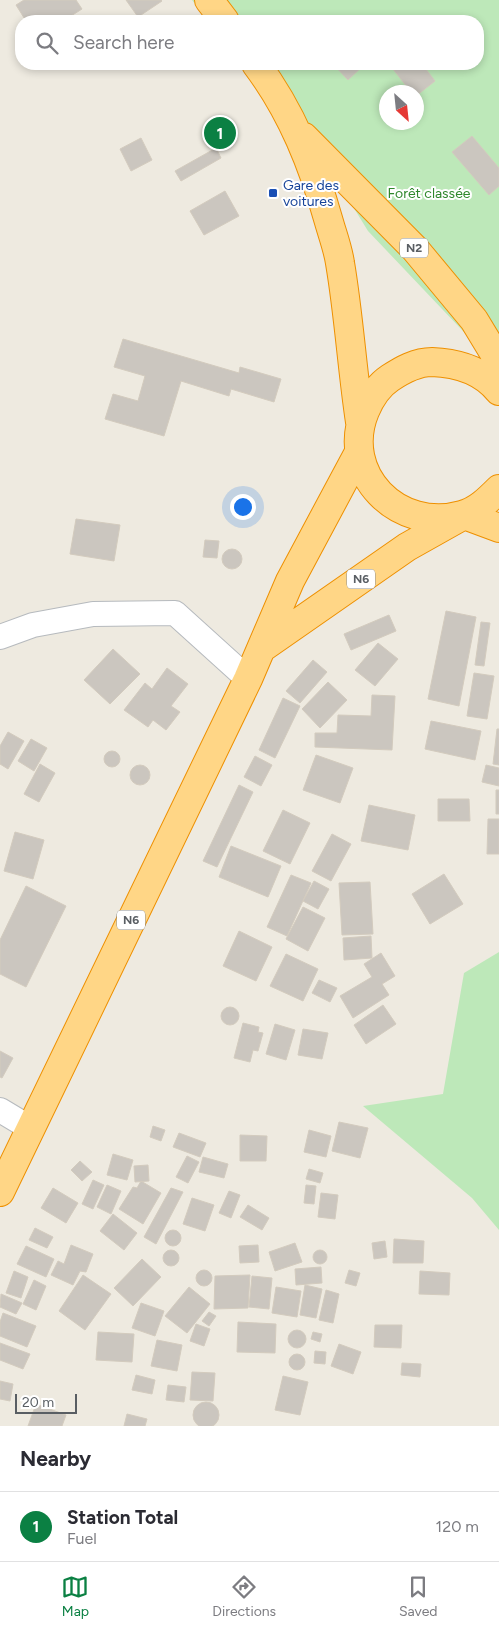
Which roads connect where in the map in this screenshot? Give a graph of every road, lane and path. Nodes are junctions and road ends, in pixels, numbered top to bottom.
1 (209, 0) edge
2 (220, 15) edge
3 (260, 70) edge
4 (298, 131) junction
5 (496, 388) edge
6 (360, 422) junction
7 (359, 452) junction
8 (499, 489) edge
9 (464, 515) junction
10 (499, 528) edge
11 (0, 637) edge
12 (262, 648) junction
13 (248, 679) junction
14 (0, 1110) edge
15 (30, 1128) junction
16 (0, 1192) edge

1 - 2 highway
3 - 4 highway, N2
4 - 5 highway, N2
4 - 6 highway, N2
5 - 6 highway
6 - 7 highway
7 - 9 highway
7 - 12 highway, N6
8 - 9 highway
9 - 10 highway
9 - 12 highway, N6
11 - 13 street
12 - 13 highway, N6
13 - 15 highway, N6
14 - 15 street
15 - 16 highway, N6

